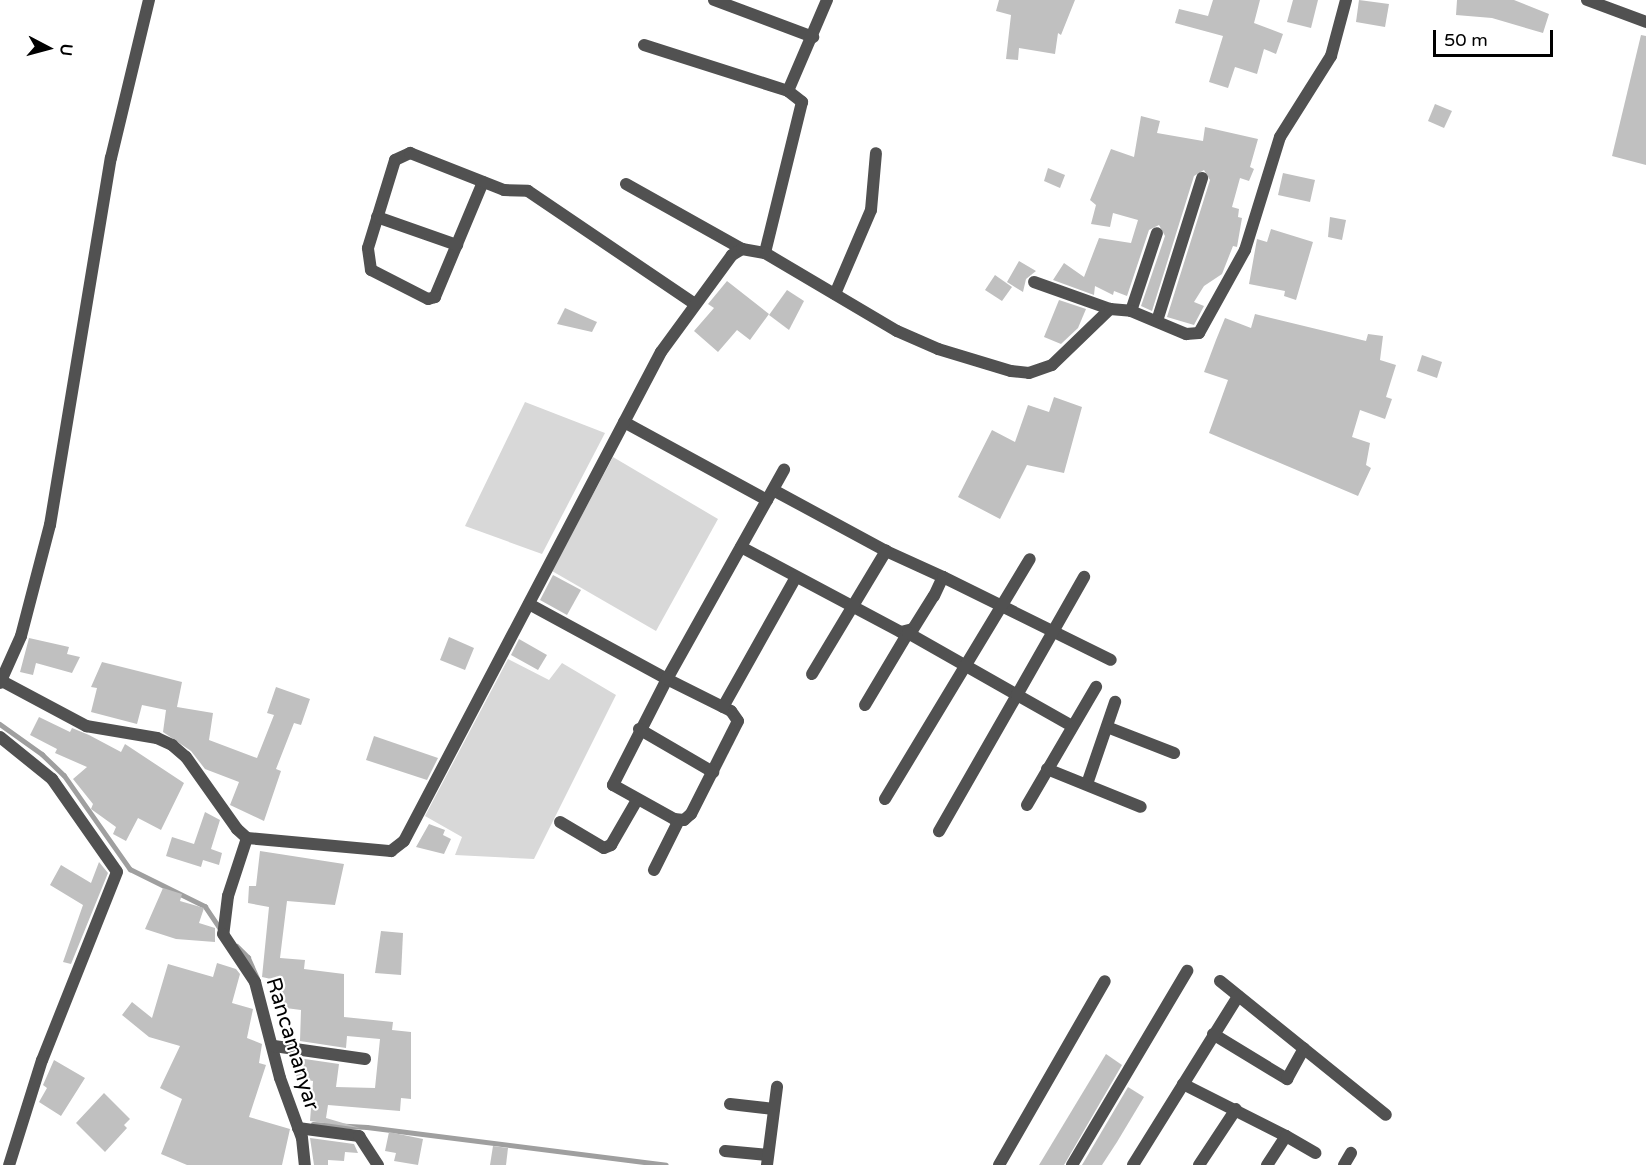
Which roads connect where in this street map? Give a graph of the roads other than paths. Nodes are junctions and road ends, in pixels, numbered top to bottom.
1 (149, 0) edge
2 (714, 0) edge
3 (827, 0) edge
4 (1346, 0) edge
5 (1587, 0) edge
6 (1646, 22) edge
7 (813, 37) junction
8 (644, 45) dead end
9 (788, 91) junction
10 (876, 153) dead end
11 (1202, 178) dead end
12 (483, 182) junction
13 (626, 184) dead end
14 (378, 217) junction
15 (1157, 233) dead end
16 (457, 245) junction
17 (742, 249) junction
18 (765, 253) junction
19 (1034, 282) dead end
20 (835, 294) junction
21 (695, 304) junction
22 (1110, 309) junction
23 (1131, 311) junction
24 (1157, 321) junction
25 (624, 422) junction
26 (784, 470) dead end
27 (770, 495) junction
28 (741, 547) junction
29 (886, 551) junction
30 (1030, 559) dead end
31 (796, 577) junction
32 (943, 577) junction
33 (1084, 577) dead end
34 (529, 604) junction
35 (1000, 604) junction
36 (852, 608) junction
37 (1053, 632) junction
38 (908, 633) junction
39 (1111, 660) dead end
40 (964, 664) junction
41 (812, 674) dead end
42 (667, 679) junction
43 (0, 681) edge
44 (1096, 687) dead end
45 (1017, 694) junction
46 (1115, 702) dead end
47 (865, 705) dead end
48 (723, 707) junction
49 (1071, 726) junction
50 (1107, 727) junction
51 (639, 729) junction
52 (0, 736) edge
53 (1174, 753) dead end
54 (1047, 769) junction
55 (713, 772) junction
56 (1087, 784) junction
57 (885, 799) dead end
58 (638, 800) junction
59 (1027, 806) dead end
60 (1141, 807) dead end
61 (679, 820) junction
62 (560, 822) dead end
63 (939, 831) dead end
64 (247, 838) junction
65 (654, 870) dead end
66 (1187, 971) dead end
67 (1105, 981) dead end
68 (1220, 981) dead end
69 (1238, 996) junction
70 (1213, 1034) junction
71 (273, 1046) junction
72 (1304, 1048) junction
73 (365, 1059) dead end
74 (1183, 1084) junction
75 (777, 1087) dead end
76 (730, 1104) dead end
77 (774, 1109) junction
78 (1236, 1109) junction
79 (1386, 1115) dead end
80 (298, 1128) junction
81 (1286, 1136) junction
82 (725, 1151) dead end
83 (1316, 1153) dead end
84 (1352, 1153) dead end
85 (768, 1160) edge
86 (9, 1165) edge
87 (305, 1165) edge
88 (378, 1165) edge
89 (999, 1165) edge
90 (1072, 1165) edge
91 (1133, 1165) edge
92 (1199, 1165) edge
93 (1267, 1165) edge
94 (1344, 1165) edge

1 - 43 street
2 - 7 street
3 - 7 street
4 - 24 street
5 - 6 street
7 - 9 street
8 - 9 street
9 - 18 street
10 - 20 street
11 - 24 street
12 - 14 street
12 - 16 street
12 - 21 street
13 - 17 street
14 - 16 street
14 - 16 street
15 - 23 street
17 - 18 street
17 - 21 street
18 - 20 street
19 - 22 street
20 - 22 street
21 - 25 street
22 - 23 street
23 - 24 street
25 - 27 street
25 - 34 street
26 - 27 street
27 - 28 street
27 - 29 street
28 - 31 street
28 - 42 street
29 - 32 street
29 - 36 street
30 - 35 street
31 - 36 street
31 - 48 street
32 - 35 street
32 - 38 street
33 - 37 street
34 - 42 street
34 - 64 street
35 - 37 street
35 - 40 street
36 - 38 street
36 - 41 street
37 - 39 street
37 - 45 street
38 - 40 street
38 - 47 street
40 - 45 street
40 - 57 street
42 - 48 street
42 - 51 street
43 - 64 street
44 - 49 street
45 - 49 street
45 - 63 street
46 - 50 street
48 - 55 street
49 - 54 street
50 - 53 street
50 - 56 street
51 - 55 street
51 - 58 street
52 - 86 street
54 - 56 street
54 - 59 street
55 - 61 street
56 - 60 street
58 - 61 street
58 - 62 street
61 - 65 street
64 - 71 street, Rancamanyar
66 - 90 street
67 - 89 street
68 - 69 street
69 - 70 street
69 - 72 street
70 - 72 street
70 - 74 street
71 - 73 street
71 - 80 street, Rancamanyar
72 - 79 street
74 - 78 street
74 - 91 street
75 - 77 street
76 - 77 street
77 - 85 street
78 - 81 street
78 - 92 street
80 - 87 street, Rancamanyar
80 - 88 street
81 - 83 street
81 - 93 street
82 - 85 street
84 - 94 street

